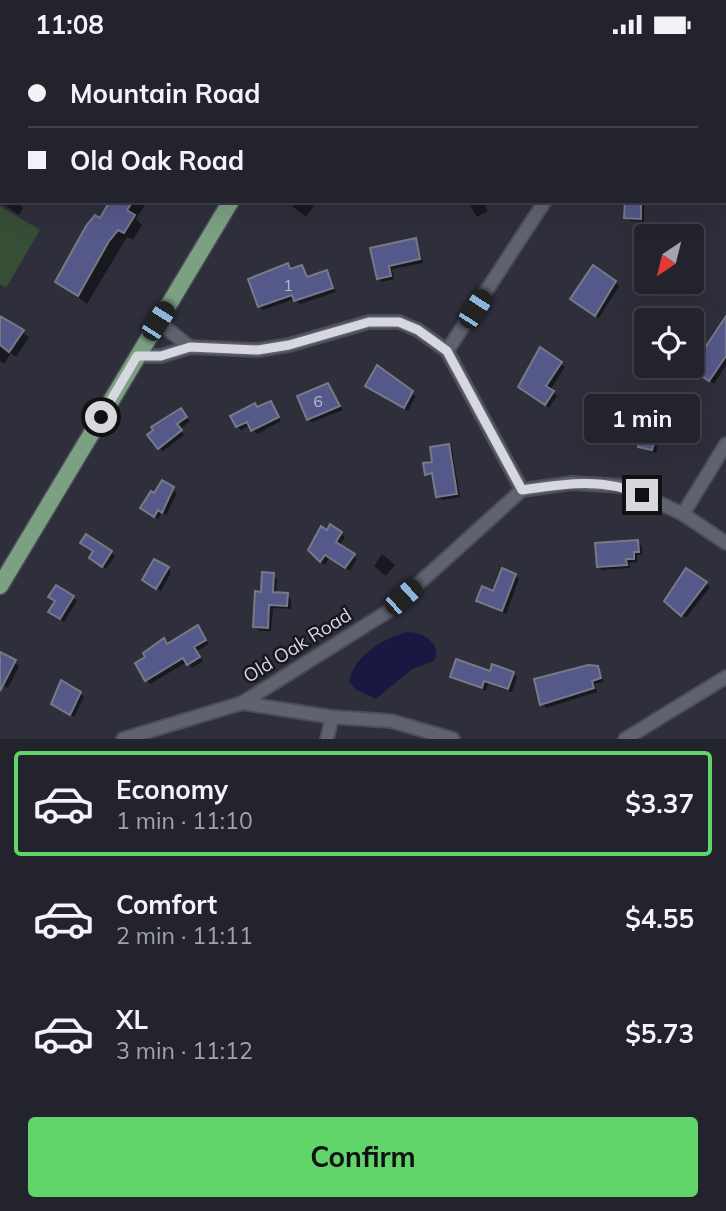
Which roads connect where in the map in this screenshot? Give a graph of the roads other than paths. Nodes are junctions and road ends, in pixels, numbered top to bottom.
1 (230, 203) edge
2 (544, 203) edge
3 (158, 321) junction
4 (190, 347) junction
5 (447, 351) junction
6 (137, 356) junction
7 (726, 444) edge
8 (522, 490) junction
9 (683, 514) junction
10 (726, 543) edge
11 (0, 586) edge
12 (726, 677) edge
13 (242, 703) junction
14 (332, 717) junction
15 (123, 739) edge
16 (327, 739) edge
17 (453, 739) edge
18 (625, 739) edge

1 - 3 main road
2 - 5 street
3 - 4 street
3 - 6 main road
4 - 5 street
4 - 6 street
5 - 8 street
6 - 11 main road
7 - 9 street
8 - 9 street
8 - 13 street, Old Oak Road
9 - 10 street
12 - 18 street
13 - 14 street
13 - 15 street, Old Oak Road
14 - 16 street
14 - 17 street

